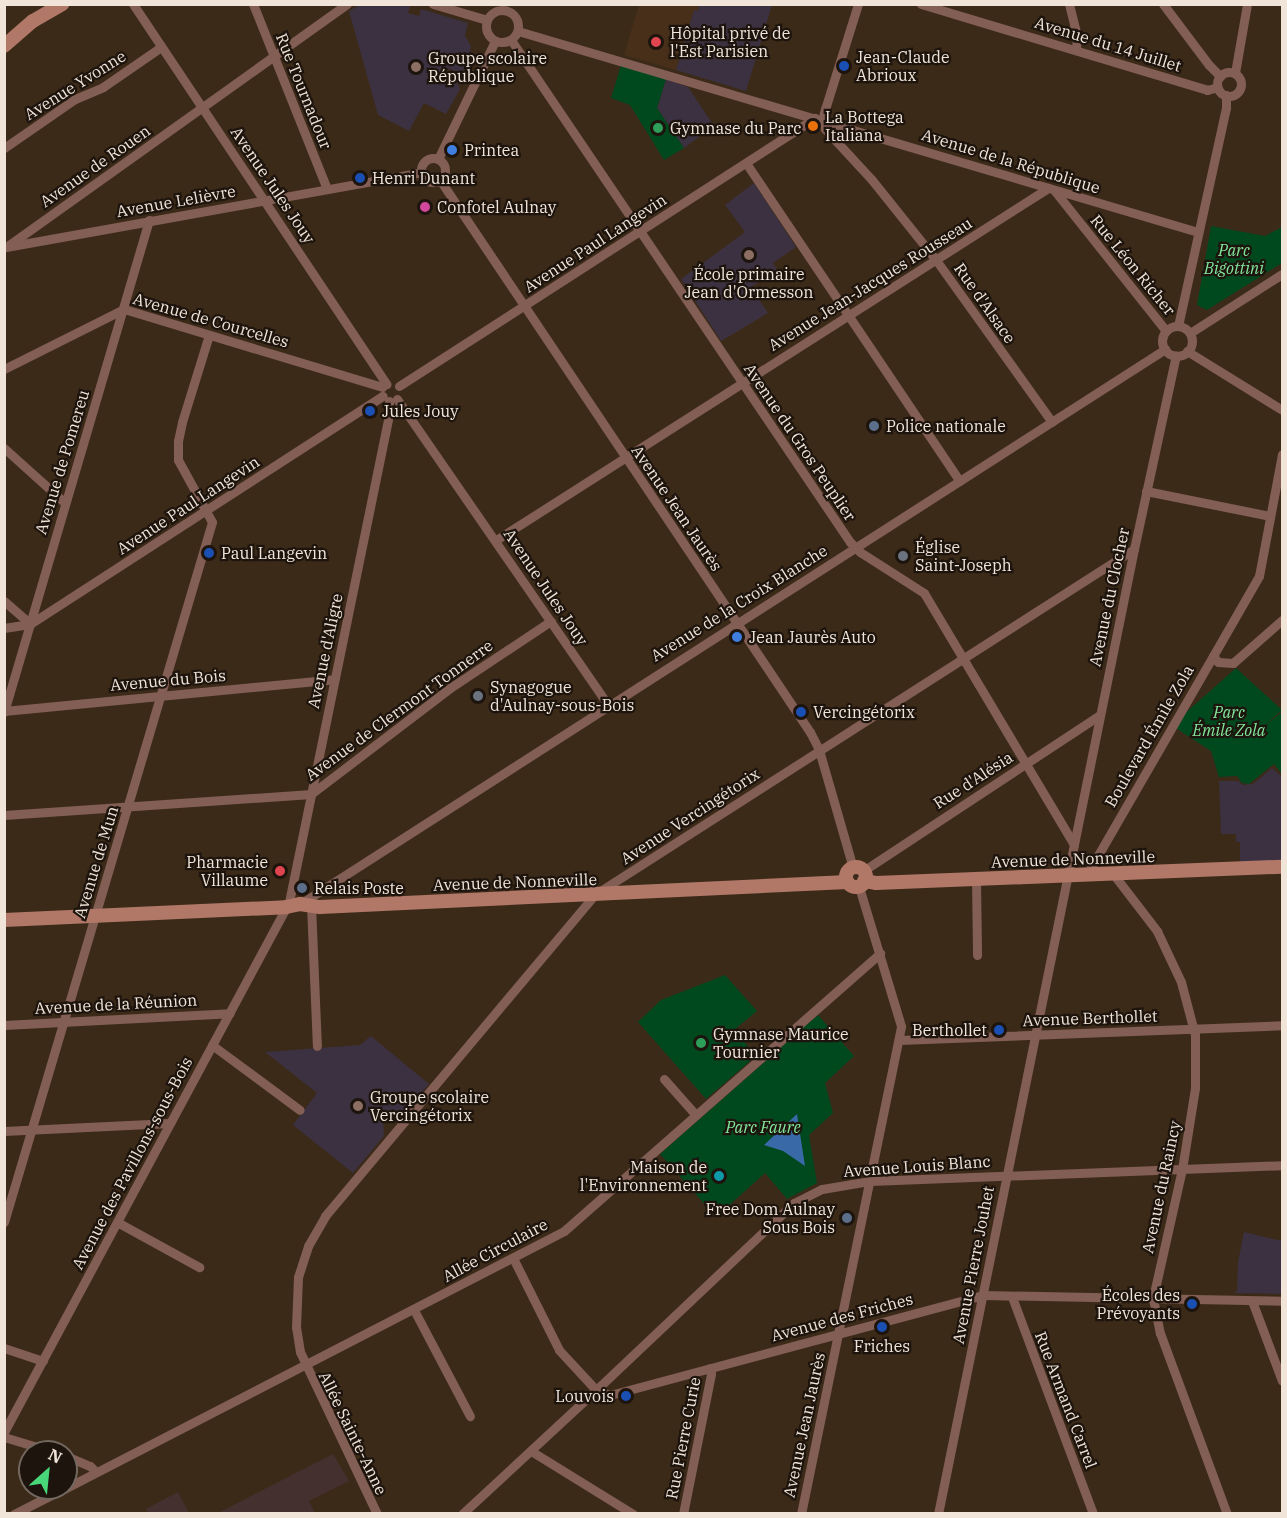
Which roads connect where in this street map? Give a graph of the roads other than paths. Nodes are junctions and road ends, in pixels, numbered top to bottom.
1 (62, 4) edge
2 (133, 4) edge
3 (253, 4) edge
4 (347, 4) edge
5 (433, 4) edge
6 (858, 4) edge
7 (921, 4) edge
8 (1069, 4) edge
9 (1162, 4) edge
10 (1247, 4) edge
11 (511, 8) edge
12 (487, 20) junction
13 (518, 31) junction
14 (495, 40) junction
15 (511, 40) junction
16 (4, 46) edge
17 (161, 47) junction
18 (1076, 50) junction
19 (274, 57) junction
20 (1235, 73) junction
21 (1220, 76) junction
22 (1218, 87) junction
23 (1226, 95) junction
24 (204, 108) junction
25 (819, 119) junction
26 (4, 148) edge
27 (438, 159) junction
28 (746, 164) junction
29 (422, 171) junction
30 (440, 180) junction
31 (327, 189) junction
32 (1051, 189) junction
33 (266, 201) junction
34 (149, 220) junction
35 (641, 232) junction
36 (1198, 232) junction
37 (5, 247) edge
38 (936, 260) junction
39 (1282, 274) edge
40 (524, 306) junction
41 (124, 309) junction
42 (848, 315) junction
43 (1178, 326) junction
44 (1166, 331) junction
45 (1190, 333) junction
46 (209, 335) junction
47 (1165, 349) junction
48 (1187, 351) junction
49 (1176, 355) junction
50 (4, 369) edge
51 (743, 383) junction
52 (399, 386) joint
53 (387, 393) junction
54 (1282, 410) edge
55 (1052, 422) junction
56 (4, 448) edge
57 (1282, 454) edge
58 (625, 458) junction
59 (960, 481) junction
60 (1146, 491) junction
61 (64, 503) junction
62 (208, 511) junction
63 (1270, 516) junction
64 (496, 540) junction
65 (855, 547) junction
66 (1134, 549) junction
67 (4, 601) edge
68 (1282, 620) edge
69 (551, 621) junction
70 (736, 623) junction
71 (30, 624) junction
72 (4, 628) edge
73 (1213, 656) junction
74 (964, 658) junction
75 (334, 680) junction
76 (160, 696) junction
77 (608, 705) junction
78 (5, 711) edge
79 (1100, 715) junction
80 (819, 750) junction
81 (1026, 763) junction
82 (311, 794) junction
83 (130, 805) junction
84 (4, 815) edge
85 (1074, 846) junction
86 (1282, 867) edge
87 (1114, 874) junction
88 (1068, 876) junction
89 (1086, 876) junction
90 (857, 878) junction
91 (976, 879) junction
92 (594, 895) junction
93 (299, 906) junction
94 (95, 915) junction
95 (4, 920) edge
96 (880, 953) junction
97 (977, 955) dead end
98 (230, 1013) junction
99 (66, 1021) junction
100 (4, 1025) edge
101 (1282, 1025) edge
102 (1193, 1028) junction
103 (1036, 1035) junction
104 (899, 1040) junction
105 (212, 1045) junction
106 (317, 1046) dead end
107 (664, 1079) dead end
108 (300, 1110) dead end
109 (696, 1115) junction
110 (170, 1123) junction
111 (32, 1130) junction
112 (4, 1131) edge
113 (1282, 1166) edge
114 (1182, 1169) junction
115 (1006, 1176) junction
116 (871, 1181) junction
117 (4, 1222) edge
118 (117, 1222) junction
119 (513, 1258) junction
120 (199, 1267) dead end
121 (983, 1295) junction
122 (1012, 1297) junction
123 (1153, 1299) junction
124 (1252, 1301) junction
125 (1282, 1301) edge
126 (414, 1310) junction
127 (839, 1332) junction
128 (4, 1348) edge
129 (43, 1360) junction
130 (304, 1365) junction
131 (710, 1368) junction
132 (1282, 1381) edge
133 (596, 1390) junction
134 (470, 1416) dead end
135 (4, 1432) edge
136 (531, 1451) junction
137 (78, 1461) edge
138 (96, 1472) junction
139 (78, 1482) edge
140 (45, 1500) edge
141 (28, 1510) edge
142 (14, 1514) edge
143 (377, 1514) edge
144 (462, 1514) edge
145 (633, 1514) edge
146 (683, 1514) edge
147 (801, 1514) edge
148 (938, 1514) edge
149 (1093, 1514) edge
150 (1227, 1514) edge

1 - 16 street
2 - 17 street, Avenue Jules Jouy
3 - 19 street, Rue Tournadour
4 - 19 street, Avenue de Rouen
5 - 12 street
6 - 25 street
7 - 18 street, Avenue du 14 Juillet
8 - 18 street
9 - 21 street
10 - 20 street
11 - 12 street
11 - 13 street
12 - 14 street
13 - 15 street
13 - 25 street, Avenue de la République
14 - 15 street
14 - 27 street
15 - 35 street, Avenue du Gros Peuplier
17 - 24 street, Avenue Jules Jouy
17 - 26 street, Avenue Yvonne
18 - 22 street, Avenue du 14 Juillet
19 - 24 street, Avenue de Rouen
19 - 31 street, Rue Tournadour
20 - 21 street
20 - 23 street
21 - 22 street
22 - 23 street
23 - 36 street
24 - 33 street, Avenue Jules Jouy
24 - 37 street, Avenue de Rouen
25 - 28 street, Avenue Paul Langevin
25 - 32 street, Avenue de la République
25 - 38 street, Rue d'Alsace
27 - 29 street
27 - 30 street
28 - 35 street, Avenue Paul Langevin
28 - 42 street
29 - 30 street
29 - 31 street, Avenue Lelièvre
30 - 40 street, Avenue Jean Jaurès
31 - 33 street, Avenue Lelièvre
32 - 36 street, Avenue de la République
32 - 38 street, Avenue Jean-Jacques Rousseau
32 - 44 street, Rue Léon Richer
33 - 34 street, Avenue Lelièvre
33 - 53 street, Avenue Jules Jouy
34 - 37 street, Avenue Lelièvre
34 - 41 street, Avenue de Pomereu
35 - 40 street, Avenue Paul Langevin
35 - 51 street, Avenue du Gros Peuplier
36 - 43 street
38 - 42 street, Avenue Jean-Jacques Rousseau
38 - 55 street, Rue d'Alsace
39 - 45 street
40 - 52 street, Avenue Paul Langevin
40 - 58 street, Avenue Jean Jaurès
41 - 46 street, Avenue de Courcelles
41 - 50 street, Avenue de Courcelles
41 - 61 street, Avenue de Pomereu
42 - 51 street, Avenue Jean-Jacques Rousseau
42 - 59 street
43 - 44 street
43 - 45 street
44 - 47 street
45 - 48 street
46 - 53 street, Avenue de Courcelles
46 - 62 street
47 - 49 street
47 - 55 street, Avenue de la Croix Blanche
48 - 49 street
48 - 54 street
49 - 60 street, Avenue du Clocher
51 - 58 street, Avenue Jean-Jacques Rousseau
51 - 65 street, Avenue du Gros Peuplier
52 - 53 street, Avenue de Courcelles
53 - 62 street, Avenue Paul Langevin
53 - 64 street, Avenue Jules Jouy
53 - 75 street, Avenue d'Aligre
55 - 59 street, Avenue de la Croix Blanche
56 - 61 street
57 - 63 street
58 - 64 street, Avenue Jean-Jacques Rousseau
58 - 70 street, Avenue Jean Jaurès
59 - 65 street, Avenue de la Croix Blanche
60 - 63 street
60 - 66 street, Avenue du Clocher
61 - 71 street, Avenue de Pomereu
62 - 71 street, Avenue Paul Langevin
62 - 76 street, Avenue de Mun
63 - 73 street
64 - 69 street, Avenue Jules Jouy
65 - 70 street, Avenue de la Croix Blanche
65 - 74 street, Avenue du Gros Peuplier
66 - 74 street, Avenue Vercingétorix
66 - 79 street, Avenue du Clocher
67 - 71 street
68 - 73 street, Boulevard Émile Zola
69 - 77 street, Avenue Jules Jouy
69 - 82 street, Avenue de Clermont Tonnerre
70 - 77 street, Avenue de la Croix Blanche
70 - 80 street, Avenue Jean Jaurès
71 - 72 street, Avenue Paul Langevin
71 - 78 street, Avenue de Pomereu
73 - 89 street, Boulevard Émile Zola
74 - 80 street, Avenue Vercingétorix
74 - 81 street, Avenue du Gros Peuplier
75 - 76 street, Avenue du Bois
75 - 82 street, Avenue d'Aligre
76 - 78 street, Avenue du Bois
76 - 83 street, Avenue de Mun
77 - 93 street, Avenue de la Croix Blanche
79 - 81 street, Rue d'Alésia
79 - 85 street, Avenue du Clocher
80 - 90 street, Avenue Jean Jaurès
80 - 92 street, Avenue Vercingétorix
81 - 85 street, Avenue du Gros Peuplier
81 - 90 street, Rue d'Alésia
82 - 83 street, Avenue de Clermont Tonnerre
82 - 93 street, Avenue d'Aligre
83 - 84 street, Avenue de Clermont Tonnerre
83 - 94 street, Avenue de Mun
85 - 88 street, Avenue Pierre Jouhet
86 - 87 street, Avenue de Nonneville
87 - 89 street, Avenue de Nonneville
87 - 102 street, Avenue du Raincy
88 - 89 street, Avenue de Nonneville
88 - 91 street, Avenue de Nonneville
88 - 103 street, Avenue Pierre Jouhet
90 - 91 street, Avenue de Nonneville
90 - 92 street, Avenue de Nonneville
90 - 96 street, Avenue Jean Jaurès
91 - 97 street
92 - 93 street, Avenue de Nonneville
92 - 130 street, Avenue Vercingétorix
93 - 94 street, Avenue de Nonneville
93 - 98 street, Avenue des Pavillons-sous-Bois
93 - 106 street
94 - 95 street, Avenue de Nonneville
94 - 99 street, Avenue de Mun
96 - 104 street, Avenue Jean Jaurès
96 - 109 street, Allée Circulaire
98 - 99 street, Avenue de la Réunion
98 - 105 street, Avenue des Pavillons-sous-Bois
99 - 100 street, Avenue de la Réunion
99 - 111 street, Avenue de Mun
101 - 102 street, Avenue Berthollet
102 - 103 street, Avenue Berthollet
102 - 114 street, Avenue du Raincy
103 - 104 street, Avenue Berthollet
103 - 115 street, Avenue Pierre Jouhet
104 - 116 street, Avenue Jean Jaurès
105 - 108 street
105 - 110 street, Avenue des Pavillons-sous-Bois
107 - 109 street
109 - 119 street, Allée Circulaire
110 - 111 street
110 - 118 street, Avenue des Pavillons-sous-Bois
111 - 112 street
111 - 117 street, Avenue de Mun
113 - 114 street, Avenue Louis Blanc
114 - 115 street, Avenue Louis Blanc
114 - 123 street, Avenue du Raincy
115 - 116 street, Avenue Louis Blanc
115 - 121 street, Avenue Pierre Jouhet
116 - 127 street, Avenue Jean Jaurès
116 - 133 street, Avenue Louis Blanc
118 - 120 street
118 - 129 street, Avenue des Pavillons-sous-Bois
119 - 126 street, Allée Circulaire
119 - 133 street
121 - 122 street, Avenue des Friches
121 - 127 street, Avenue des Friches
121 - 148 street, Avenue Pierre Jouhet
122 - 123 street, Avenue des Friches
122 - 149 street, Rue Armand Carrel
123 - 124 street, Avenue des Friches
123 - 150 street, Avenue du Raincy
124 - 125 street, Avenue des Friches
124 - 132 street
126 - 130 street, Allée Circulaire
126 - 134 street
127 - 131 street, Avenue des Friches
127 - 147 street, Avenue Jean Jaurès
128 - 129 street
129 - 135 street, Avenue des Pavillons-sous-Bois
130 - 138 street, Allée Circulaire
130 - 143 street, Allée Sainte-Anne
131 - 133 street, Avenue des Friches
131 - 146 street, Rue Pierre Curie
133 - 136 street
136 - 144 street
136 - 145 street
137 - 138 street
138 - 139 street, Allée Circulaire
140 - 141 street, Allée Circulaire
141 - 142 street, Allée Circulaire

